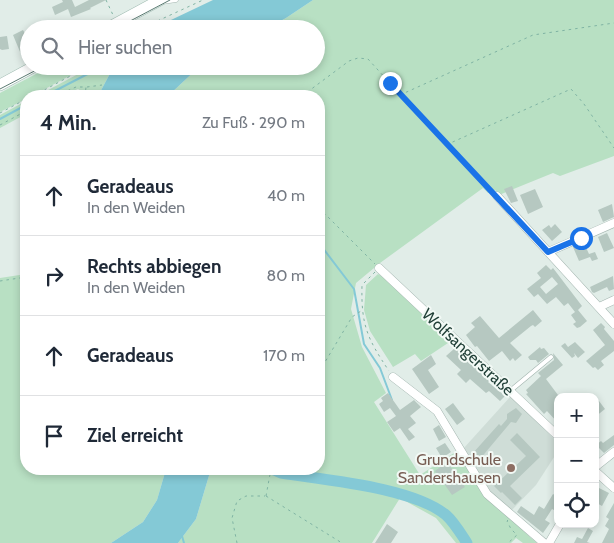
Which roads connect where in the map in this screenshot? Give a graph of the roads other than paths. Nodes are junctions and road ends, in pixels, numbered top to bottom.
1 (176, 0) edge
2 (157, 1) edge
3 (122, 20) edge
4 (20, 74) edge
5 (0, 84) edge
6 (497, 196) road end
7 (614, 223) edge
8 (548, 252) junction
9 (379, 268) road end
10 (614, 300) edge
11 (599, 308) junction
12 (614, 324) edge
13 (550, 357) dead end
14 (393, 377) road end
15 (510, 391) junction
16 (554, 432) edge
17 (614, 452) edge
18 (599, 465) edge
19 (599, 473) edge
20 (614, 488) edge
21 (558, 528) edge
22 (544, 543) edge
23 (549, 543) edge

1 - 2 lane
2 - 3 main road
4 - 5 main road
6 - 8 street
7 - 8 street
8 - 11 street
9 - 15 street, Wolfsangerstraße
10 - 11 street
11 - 12 street
13 - 15 lane
14 - 22 street
15 - 16 street, Wolfsangerstraße
17 - 18 street
19 - 20 street
21 - 23 street

